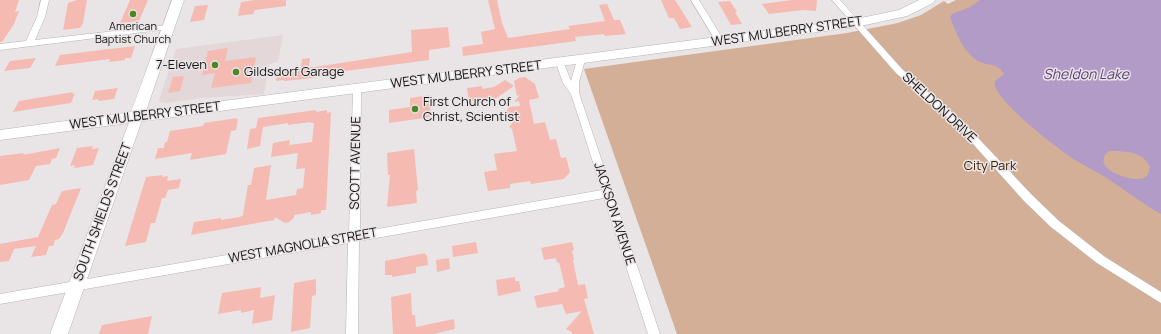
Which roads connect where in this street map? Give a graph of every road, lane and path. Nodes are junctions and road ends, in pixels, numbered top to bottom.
1 (45, 0) edge
2 (178, 0) edge
3 (695, 0) edge
4 (836, 0) edge
5 (928, 0) edge
6 (856, 23) junction
7 (168, 27) junction
8 (720, 41) junction
9 (28, 44) junction
10 (0, 47) edge
11 (581, 60) junction
12 (560, 63) junction
13 (357, 89) junction
14 (574, 93) junction
15 (137, 117) junction
16 (0, 135) edge
17 (607, 193) junction
18 (354, 237) junction
19 (76, 286) junction
20 (1161, 298) edge
21 (0, 299) edge
22 (59, 334) edge
23 (352, 334) edge
24 (654, 334) edge

1 - 9 street
2 - 7 main road, SOUTH SHIELDS STREET
3 - 8 street
4 - 6 street, SHELDON DRIVE
5 - 6 main road, WEST MULBERRY STREET
6 - 8 main road, WEST MULBERRY STREET
6 - 20 street, SHELDON DRIVE
7 - 9 street
7 - 15 main road, SOUTH SHIELDS STREET
8 - 11 main road, WEST MULBERRY STREET
9 - 10 street
11 - 12 main road, WEST MULBERRY STREET
11 - 14 street, JACKSON AVENUE
12 - 13 main road, WEST MULBERRY STREET
12 - 14 street, JACKSON AVENUE
13 - 15 main road, WEST MULBERRY STREET
13 - 18 street, SCOTT AVENUE
14 - 17 street, JACKSON AVENUE
15 - 16 main road, WEST MULBERRY STREET
15 - 19 main road, SOUTH SHIELDS STREET
17 - 18 street, WEST MAGNOLIA STREET
17 - 24 street, JACKSON AVENUE
18 - 19 street, WEST MAGNOLIA STREET
18 - 23 street, SCOTT AVENUE
19 - 21 street, WEST MAGNOLIA STREET
19 - 22 main road, SOUTH SHIELDS STREET

